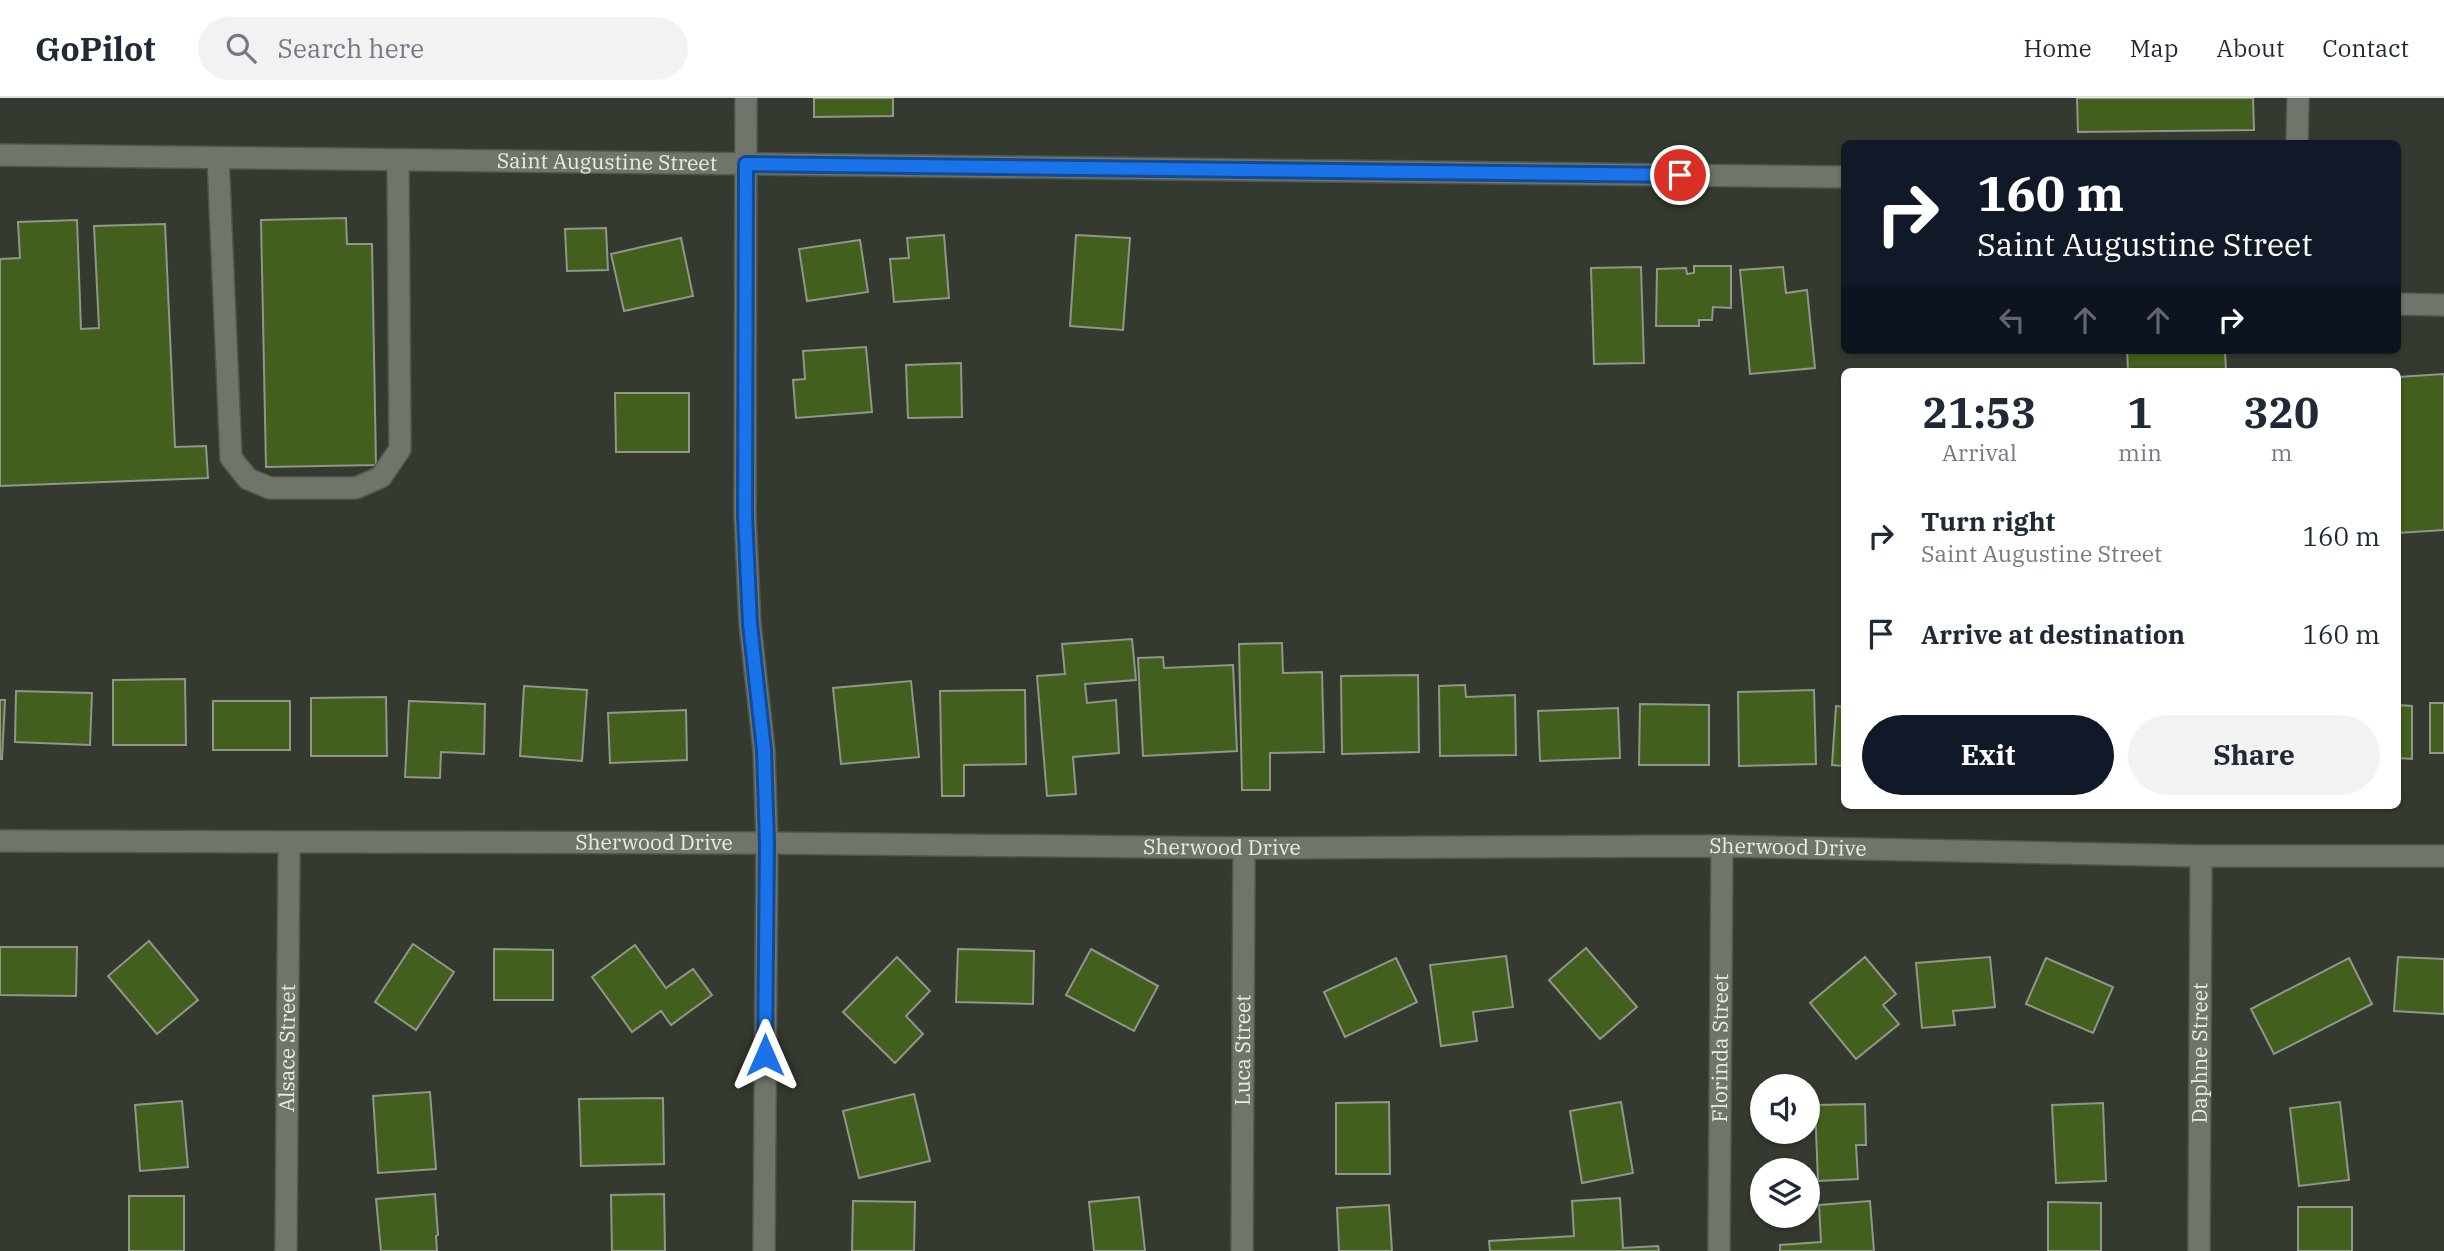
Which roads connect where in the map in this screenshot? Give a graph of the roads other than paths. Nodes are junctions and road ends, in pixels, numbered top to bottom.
1 (746, 98) edge
2 (2298, 98) edge
3 (2297, 140) edge
4 (0, 155) edge
5 (218, 158) junction
6 (398, 160) junction
7 (746, 164) junction
8 (1841, 177) edge
9 (2401, 304) edge
10 (2444, 305) edge
11 (0, 841) edge
12 (289, 843) junction
13 (767, 843) junction
14 (1722, 846) junction
15 (1244, 848) junction
16 (2201, 856) junction
17 (2444, 856) edge
18 (286, 1251) edge
19 (765, 1251) edge
20 (1242, 1251) edge
21 (1719, 1251) edge
22 (2199, 1251) edge

1 - 7 street
2 - 3 street
4 - 5 street, Saint Augustine Street
5 - 6 street, Saint Augustine Street
5 - 6 street
6 - 7 street, Saint Augustine Street
7 - 8 street, Saint Augustine Street
7 - 13 street
9 - 10 street
11 - 12 street, Sherwood Drive
12 - 13 street, Sherwood Drive
12 - 18 street, Alsace Street
13 - 15 street, Sherwood Drive
13 - 19 street
14 - 15 street, Sherwood Drive
14 - 16 street, Sherwood Drive
14 - 21 street, Florinda Street
15 - 20 street, Luca Street
16 - 17 street, Sherwood Drive
16 - 22 street, Daphne Street

